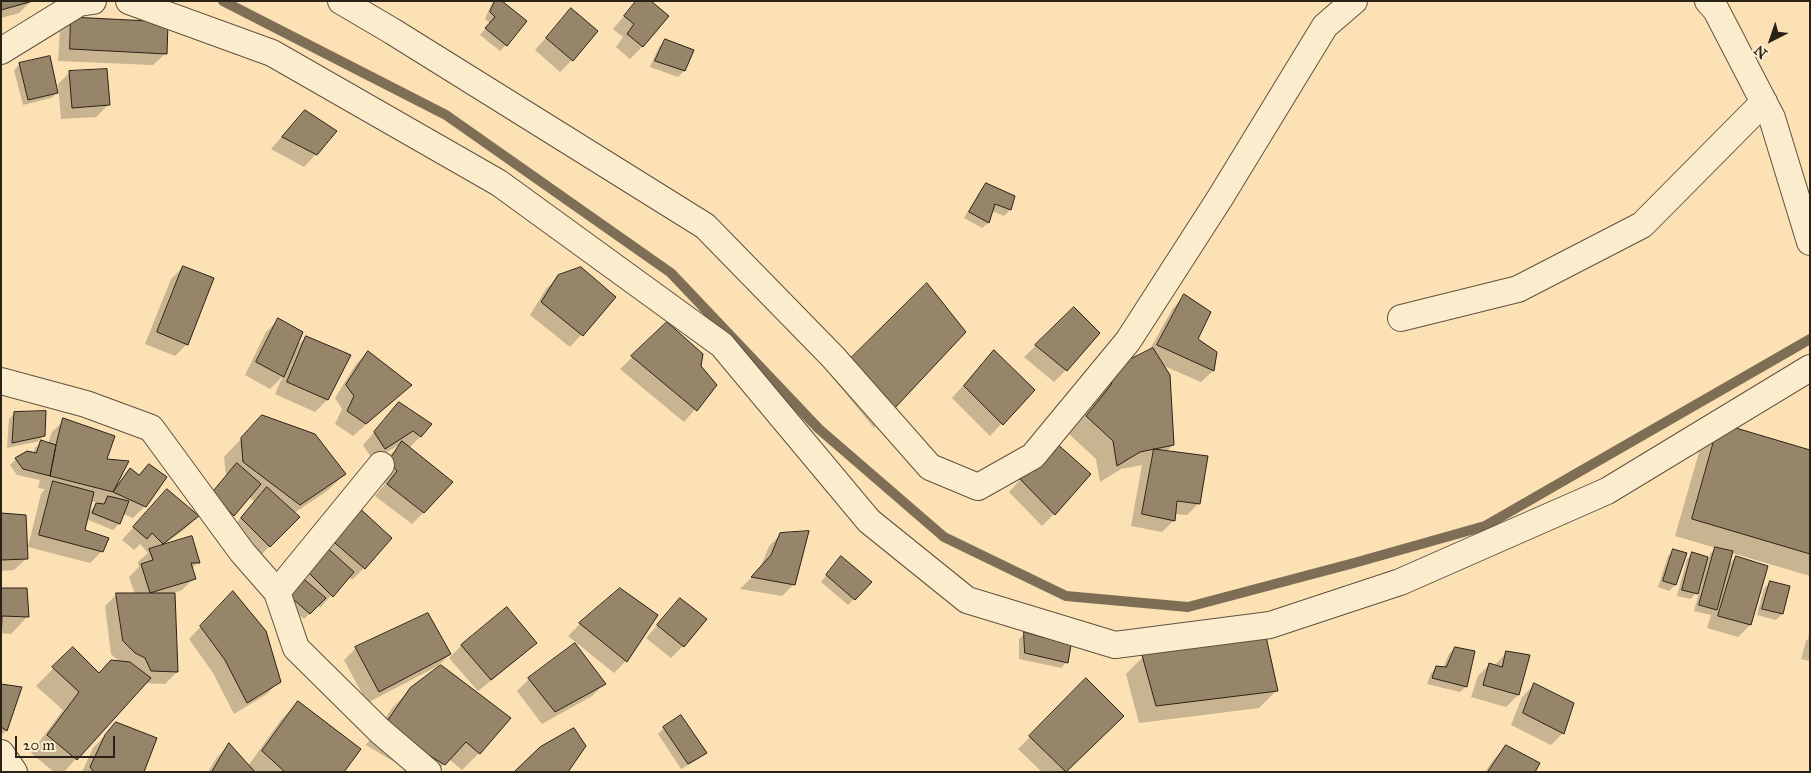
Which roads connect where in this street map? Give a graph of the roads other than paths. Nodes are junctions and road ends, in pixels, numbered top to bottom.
1 (93, 1) edge
2 (129, 1) edge
3 (340, 1) edge
4 (1354, 1) edge
5 (1708, 1) edge
6 (1, 51) edge
7 (1764, 102) junction
8 (1810, 242) edge
9 (1401, 318) dead end
10 (1810, 368) edge
11 (1, 381) edge
12 (382, 466) dead end
13 (277, 592) junction
14 (1, 753) edge
15 (14, 772) edge
16 (428, 772) edge

1 - 6 street
2 - 10 street
3 - 4 street
5 - 7 street
7 - 8 street
7 - 9 street
11 - 13 street
12 - 13 street
13 - 16 street
14 - 15 street

